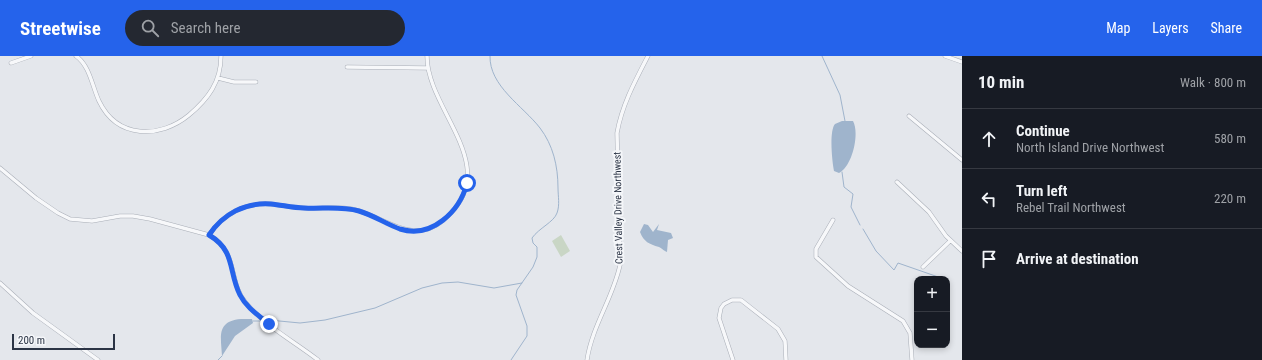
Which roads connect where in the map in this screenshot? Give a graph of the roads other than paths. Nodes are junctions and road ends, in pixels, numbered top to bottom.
1 (31, 56) edge
2 (76, 56) edge
3 (221, 56) edge
4 (427, 56) edge
5 (648, 56) edge
6 (946, 56) edge
7 (962, 62) edge
8 (11, 63) dead end
9 (347, 67) dead end
10 (427, 68) junction
11 (218, 78) junction
12 (256, 82) dead end
13 (909, 116) dead end
14 (962, 160) edge
15 (0, 168) edge
16 (897, 182) dead end
17 (833, 220) dead end
18 (209, 235) junction
19 (950, 241) junction
20 (962, 251) edge
21 (923, 268) dead end
22 (0, 283) edge
23 (98, 360) edge
24 (318, 360) edge
25 (587, 360) edge
26 (733, 360) edge
27 (786, 360) edge
28 (912, 360) edge

1 - 8 street
2 - 11 street
3 - 11 street
4 - 10 street
5 - 25 street, Crest Valley Drive Northwest
6 - 7 street
9 - 10 street
10 - 18 street
11 - 12 street
13 - 14 street
15 - 18 street
16 - 19 street
17 - 28 street
18 - 24 street
19 - 20 street
19 - 21 street
22 - 23 street
26 - 27 street

